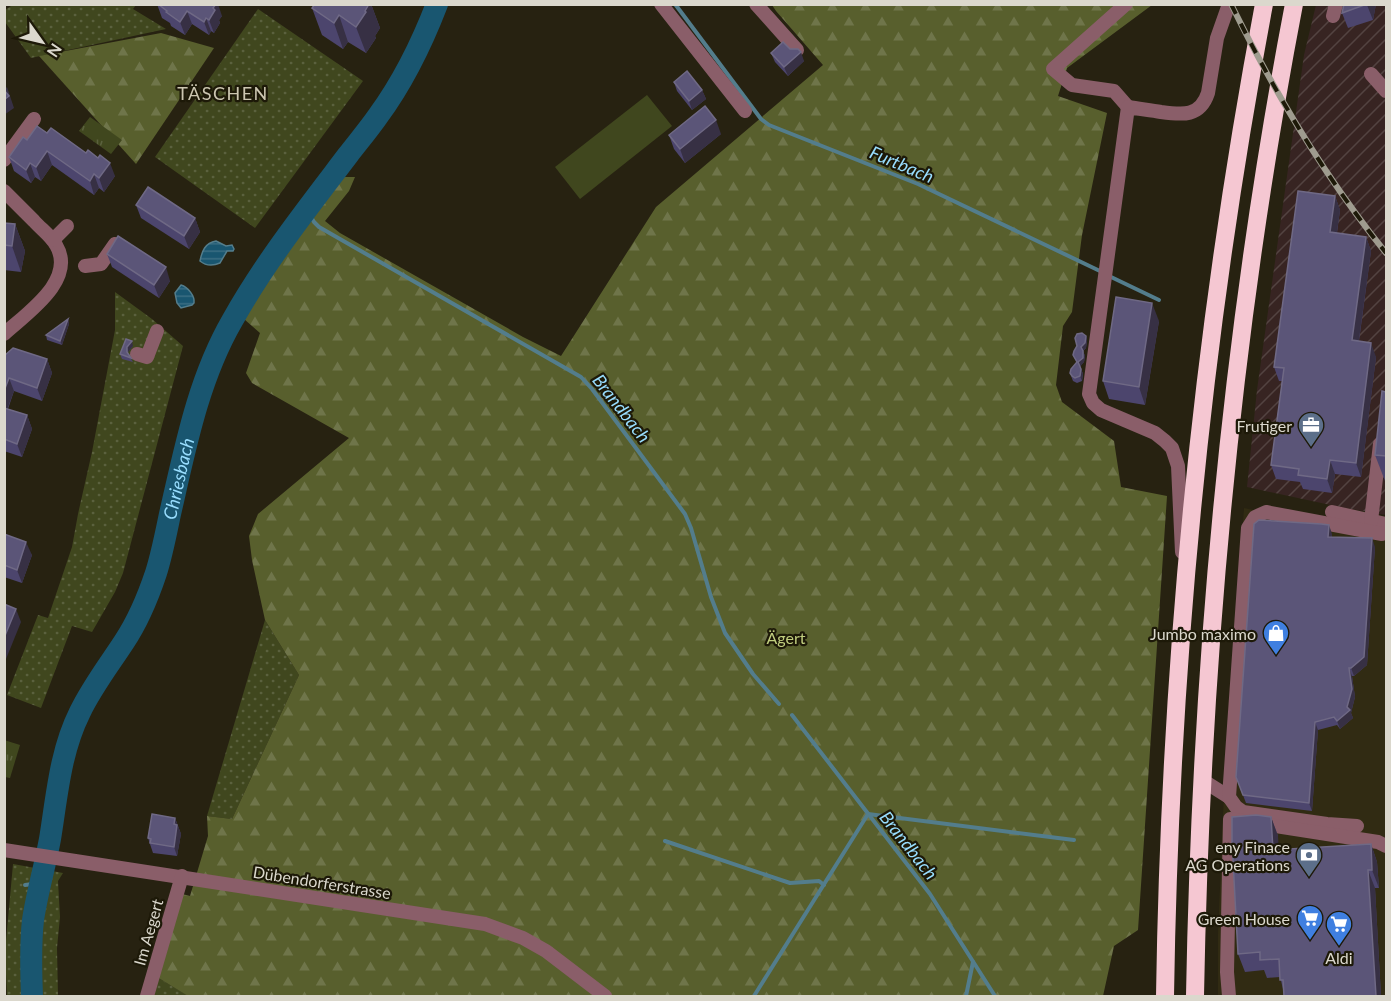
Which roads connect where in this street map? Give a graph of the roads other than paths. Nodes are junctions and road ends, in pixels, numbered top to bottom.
1 (662, 4) edge
2 (756, 4) edge
3 (1126, 4) edge
4 (1229, 4) edge
5 (1264, 4) edge
6 (1294, 4) edge
7 (797, 50) edge
8 (1371, 74) dead end
9 (1386, 91) edge
10 (1128, 107) junction
11 (746, 111) dead end
12 (4, 148) edge
13 (4, 160) edge
14 (4, 190) edge
15 (67, 226) dead end
16 (53, 240) junction
17 (115, 244) edge
18 (85, 266) dead end
19 (157, 331) dead end
20 (4, 334) edge
21 (137, 354) dead end
22 (1381, 433) edge
23 (1332, 512) dead end
24 (1371, 520) junction
25 (1384, 529) edge
26 (1184, 587) junction
27 (1202, 780) junction
28 (1229, 797) junction
29 (1357, 825) dead end
30 (1386, 846) edge
31 (14, 851) edge
32 (182, 876) junction
33 (147, 996) edge
34 (605, 996) edge
35 (1165, 996) edge
36 (1195, 996) edge
37 (1229, 996) edge

1 - 11 street
2 - 7 street
3 - 10 street
4 - 10 street
5 - 26 highway
6 - 27 highway
8 - 9 street
10 - 26 street
12 - 13 street
14 - 16 street
15 - 16 street
16 - 20 street
17 - 18 street
19 - 21 street
22 - 24 street
23 - 24 street
24 - 25 street
25 - 28 street
26 - 35 highway
27 - 28 street
27 - 36 highway
28 - 29 street
30 - 37 street
31 - 32 street, Dübendorferstrasse
32 - 33 street, Im Aegert
32 - 34 street, Dübendorferstrasse

